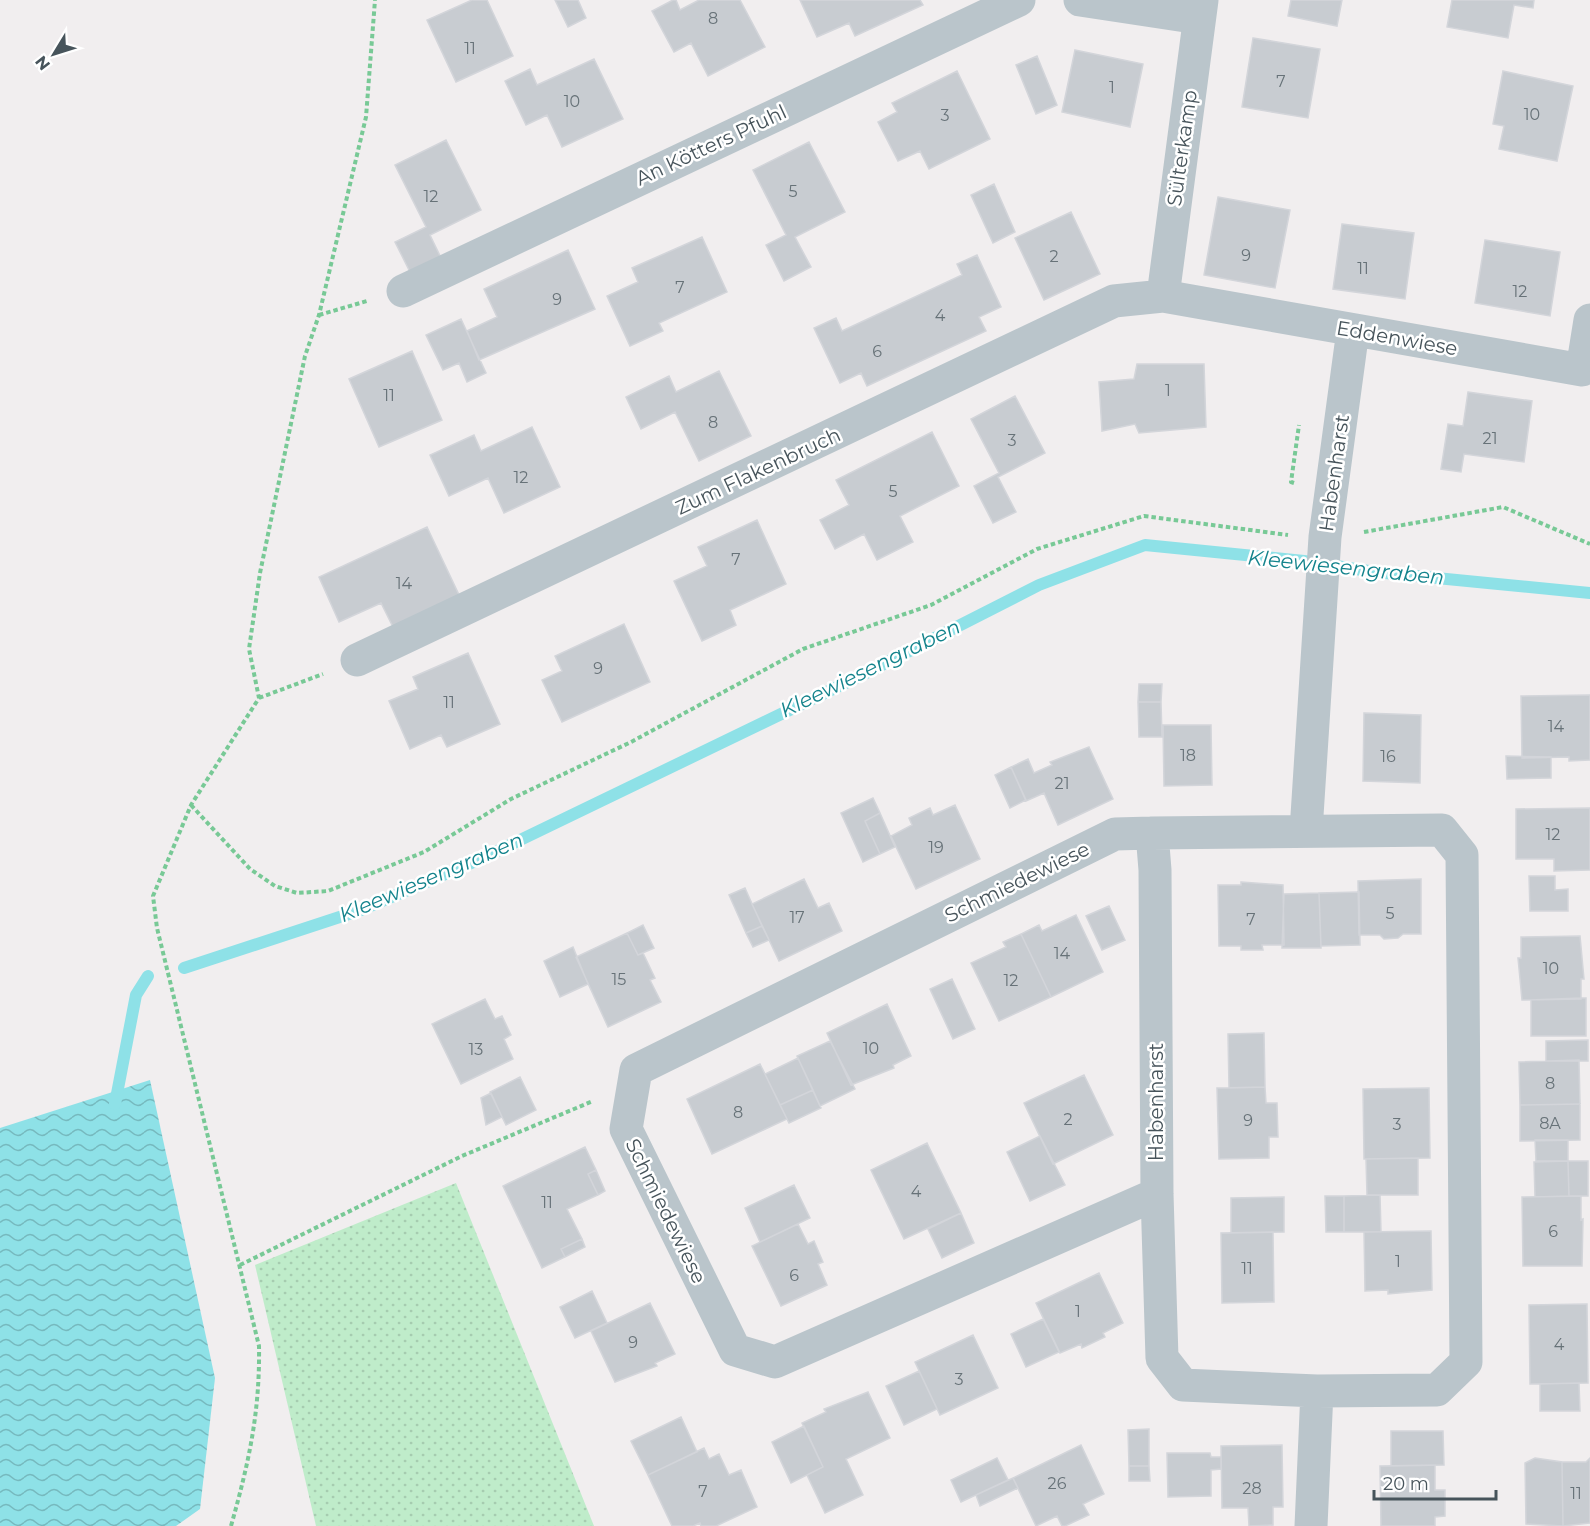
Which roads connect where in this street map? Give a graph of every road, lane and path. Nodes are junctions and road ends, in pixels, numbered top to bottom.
1 (375, 0) edge
2 (1019, 0) edge
3 (1080, 0) edge
4 (1201, 9) edge
5 (403, 291) joint
6 (1162, 296) junction
7 (318, 315) junction
8 (1590, 321) edge
9 (1353, 330) junction
10 (1325, 537) junction
11 (1590, 544) edge
12 (357, 660) joint
13 (259, 699) junction
14 (191, 805) junction
15 (1306, 831) junction
16 (1152, 833) junction
17 (634, 1084) junction
18 (1156, 1194) junction
19 (240, 1265) junction
20 (1317, 1391) junction
21 (231, 1526) edge
22 (1311, 1526) edge

1 - 7 path
2 - 5 street, An Kötters Pfuhl
3 - 4 street
4 - 6 street, Sülterkamp
5 - 7 path
6 - 9 street, Eddenwiese
6 - 12 street, Zum Flakenbruch
7 - 13 path
8 - 9 street, Eddenwiese
9 - 10 street, Habenharst
10 - 11 path
10 - 14 path
10 - 15 street, Habenharst
12 - 13 path
13 - 14 path
14 - 19 path
15 - 16 street, Habenharst
15 - 20 street, Habenharst
16 - 17 street, Schmiedewiese
16 - 18 street, Habenharst
17 - 18 street, Schmiedewiese
17 - 19 path
18 - 20 street, Habenharst
19 - 21 path
20 - 22 street

